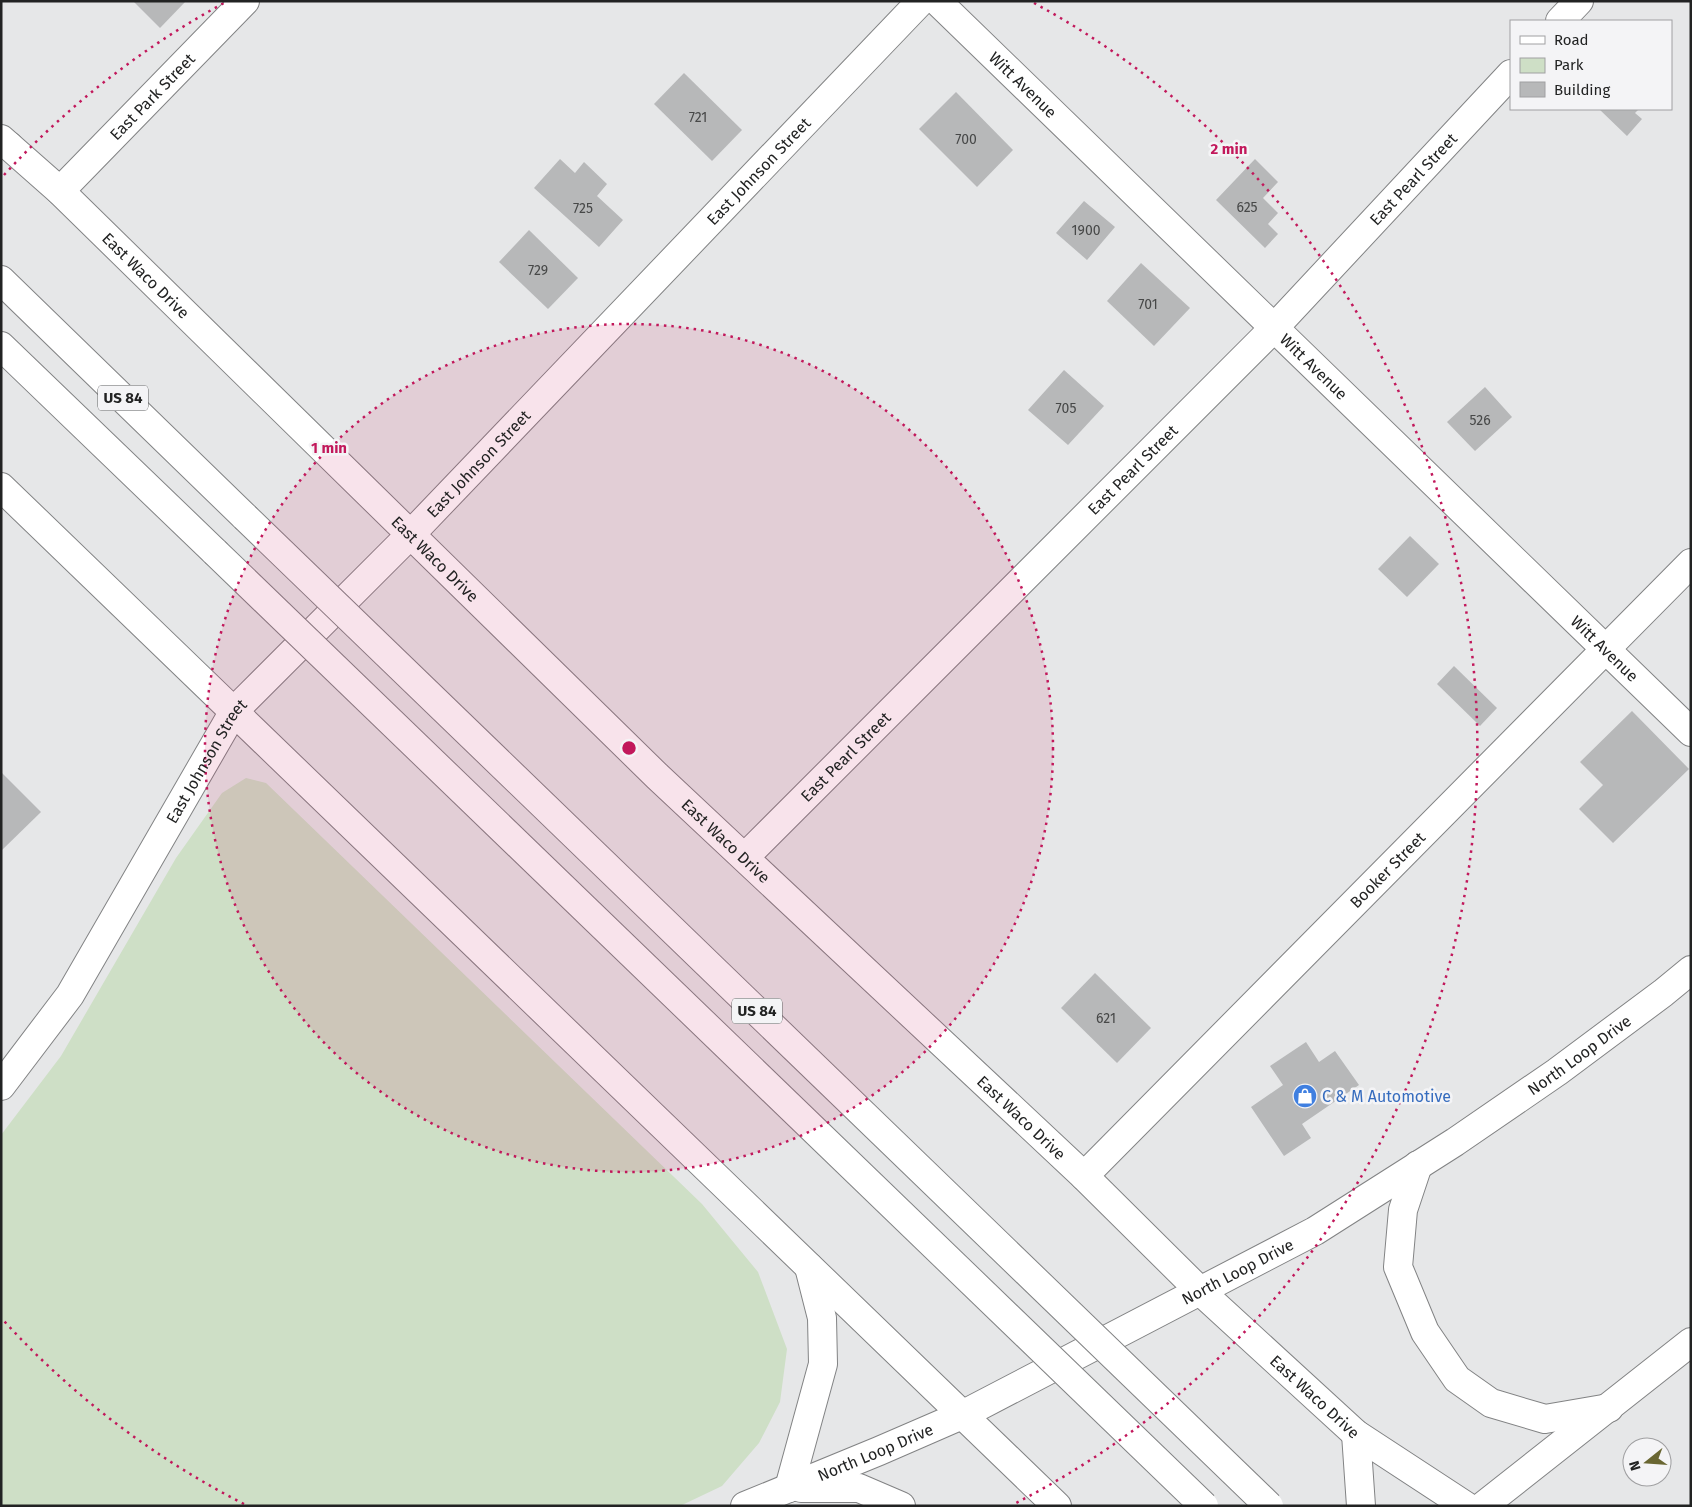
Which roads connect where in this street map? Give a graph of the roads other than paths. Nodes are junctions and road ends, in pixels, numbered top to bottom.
1 (245, 1) edge
2 (921, 1) edge
3 (937, 1) edge
4 (1579, 1) edge
5 (1561, 20) edge
6 (1510, 75) edge
7 (4, 142) edge
8 (60, 191) junction
9 (1, 280) edge
10 (1274, 328) junction
11 (1, 346) edge
12 (1, 487) edge
13 (410, 535) junction
14 (1691, 563) edge
15 (1606, 650) junction
16 (234, 712) junction
17 (1691, 732) edge
18 (745, 857) junction
19 (1691, 970) edge
20 (1, 1086) edge
21 (1418, 1165) junction
22 (1084, 1176) junction
23 (809, 1267) junction
24 (1200, 1291) junction
25 (1691, 1342) edge
26 (1609, 1408) junction
27 (962, 1415) junction
28 (1356, 1434) junction
29 (789, 1488) junction
30 (745, 1506) edge
31 (901, 1506) edge
32 (1057, 1506) edge
33 (1204, 1506) edge
34 (1269, 1506) edge
35 (1361, 1506) edge
36 (1466, 1506) edge
37 (1483, 1506) edge

1 - 8 main road, East Park Street
2 - 13 main road, East Johnson Street
3 - 10 main road, Witt Avenue
4 - 5 main road
6 - 10 main road, East Pearl Street
7 - 8 main road, East Waco Drive
8 - 13 main road, East Waco Drive
9 - 34 main road, US 84, bridge
10 - 15 main road, Witt Avenue
10 - 18 main road, East Pearl Street
11 - 33 main road, US 84, bridge
12 - 16 main road
13 - 16 main road, East Johnson Street
13 - 18 main road, East Waco Drive
14 - 15 main road, Booker Street
15 - 17 main road, Witt Avenue
15 - 22 main road, Booker Street
16 - 20 main road, East Johnson Street
16 - 23 main road
18 - 22 main road, East Waco Drive
19 - 21 main road, North Loop Drive
21 - 24 main road, North Loop Drive
21 - 26 main road
22 - 24 main road, East Waco Drive
23 - 27 main road
23 - 29 main road
24 - 27 main road, North Loop Drive
24 - 28 main road, East Waco Drive
25 - 26 main road
26 - 37 main road
27 - 29 main road, North Loop Drive
27 - 32 main road
28 - 35 main road
28 - 36 main road, East Waco Drive
29 - 30 main road, North Loop Drive
29 - 31 main road

